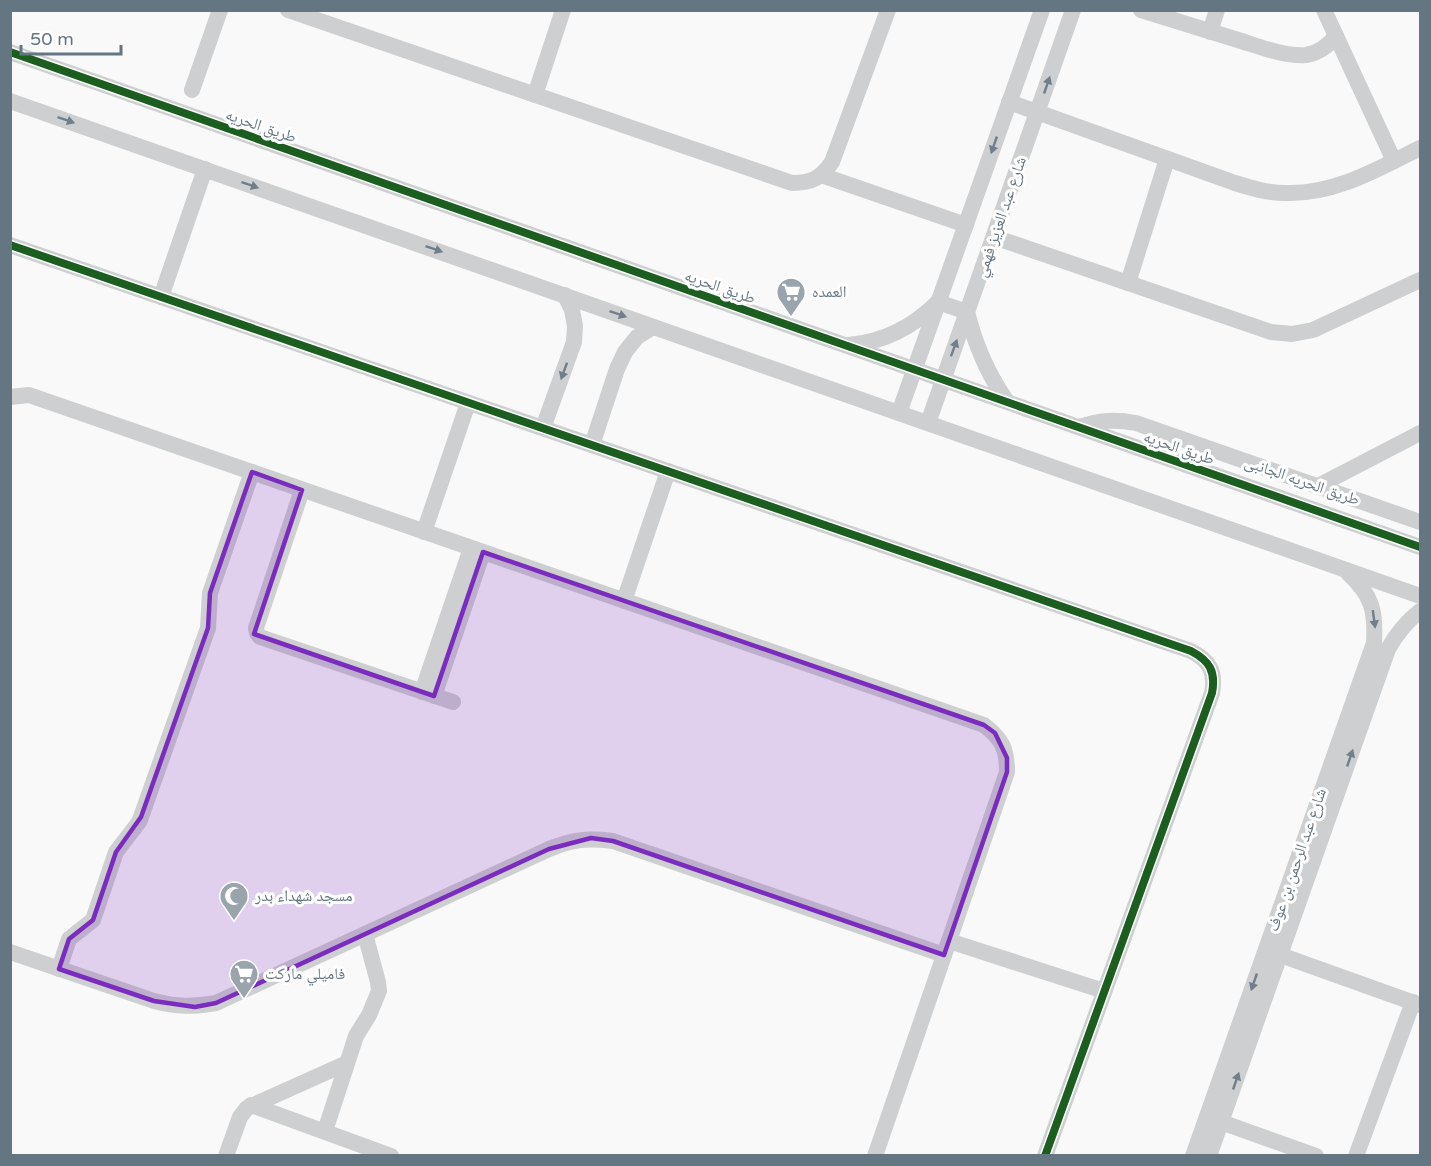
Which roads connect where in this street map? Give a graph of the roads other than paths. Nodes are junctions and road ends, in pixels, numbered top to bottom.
1 (220, 10) edge
2 (288, 10) edge
3 (563, 10) edge
4 (888, 10) edge
5 (1042, 10) edge
6 (1073, 10) edge
7 (1141, 10) edge
8 (1217, 10) edge
9 (1324, 10) edge
10 (1210, 32) junction
11 (1336, 36) junction
12 (10, 52) edge
13 (192, 90) dead end
14 (535, 96) junction
15 (10, 100) edge
16 (1009, 102) junction
17 (1037, 112) junction
18 (1420, 148) edge
19 (1167, 159) junction
20 (1394, 160) junction
21 (205, 169) junction
22 (821, 175) junction
23 (966, 225) junction
24 (994, 237) junction
25 (10, 245) edge
26 (1420, 280) edge
27 (1128, 283) junction
28 (565, 295) junction
29 (161, 297) junction
30 (939, 302) junction
31 (967, 312) junction
32 (654, 327) junction
33 (846, 345) junction
34 (914, 369) junction
35 (943, 379) junction
36 (10, 397) edge
37 (1006, 400) junction
38 (468, 403) junction
39 (899, 413) junction
40 (928, 423) junction
41 (1079, 427) junction
42 (543, 428) junction
43 (1420, 433) edge
44 (592, 445) junction
45 (668, 471) junction
46 (252, 472) junction
47 (1318, 486) junction
48 (302, 490) junction
49 (1420, 522) edge
50 (424, 532) junction
51 (1420, 547) edge
52 (477, 550) junction
53 (1346, 570) junction
54 (1420, 596) edge
55 (624, 600) junction
56 (1420, 611) edge
57 (428, 694) junction
58 (453, 702) dead end
59 (365, 934) junction
60 (947, 948) junction
61 (10, 952) edge
62 (1273, 952) junction
63 (59, 969) junction
64 (1104, 991) junction
65 (1417, 1003) edge
66 (347, 1063) junction
67 (251, 1106) junction
68 (1221, 1122) junction
69 (325, 1131) junction
70 (226, 1155) edge
71 (392, 1155) edge
72 (875, 1155) edge
73 (1045, 1155) edge
74 (1193, 1155) edge
75 (1209, 1155) edge
76 (1316, 1155) edge
77 (1356, 1155) edge

1 - 13 street
2 - 14 street
3 - 14 street
4 - 22 street
5 - 16 street, شارع عبد العزيز فهمي
17 -> 6 street, شارع عبد العزيز فهمي
7 - 10 street
8 - 10 street
9 - 11 street
10 - 11 street
11 - 20 street
12 - 33 street, طريق الحريه
14 - 22 street
15 -> 21 street
16 - 17 street
16 -> 23 street, شارع عبد العزيز فهمي
17 - 19 street
17 - 24 street, شارع عبد العزيز فهمي
18 - 20 street
19 - 20 street
19 - 27 street
21 -> 28 street
21 - 29 street
22 - 23 street
23 - 30 street, شارع عبد العزيز فهمي
24 - 27 street
24 - 31 street, شارع عبد العزيز فهمي
25 - 29 street
26 - 27 street
28 -> 32 street
28 -> 42 street
29 - 38 street
30 - 31 street
30 - 33 street
30 - 34 street, شارع عبد العزيز فهمي
35 -> 31 street, شارع عبد العزيز فهمي
31 - 37 street
32 - 39 street
32 - 44 street
33 - 34 street, طريق الحريه
34 - 35 street, طريق الحريه
34 - 39 street, شارع عبد العزيز فهمي
35 - 37 street, طريق الحريه
35 - 40 street, شارع عبد العزيز فهمي
36 - 46 street
37 - 41 street, طريق الحريه
38 - 42 street
38 - 50 street
39 - 40 street
40 - 53 street
41 - 47 street, طريق الحريه الجانبى
41 - 51 street, طريق الحريه
42 - 44 street
43 - 47 street
44 - 45 street
45 - 55 street
45 - 64 street
46 - 48 street
46 - 63 street
47 - 49 street, طريق الحريه الجانبى
48 - 50 street
48 - 57 street
50 - 52 street
52 - 55 street
52 - 57 street
53 - 54 street
53 -> 62 street, شارع عبد الرحمن بن عوف
55 - 60 street
62 -> 56 street, شارع عبد الرحمن بن عوف
57 - 58 street
59 - 60 street
59 - 63 street
59 - 66 street
60 - 64 street
60 - 72 street
61 - 63 street
62 - 65 street
68 -> 62 street, شارع عبد الرحمن بن عوف
62 -> 74 street, شارع عبد الرحمن بن عوف
64 - 73 street
65 - 77 street
66 - 67 street
66 - 69 street
67 - 69 street
67 - 70 street
68 - 75 street, شارع عبد الرحمن بن عوف
68 - 76 street
69 - 71 street

